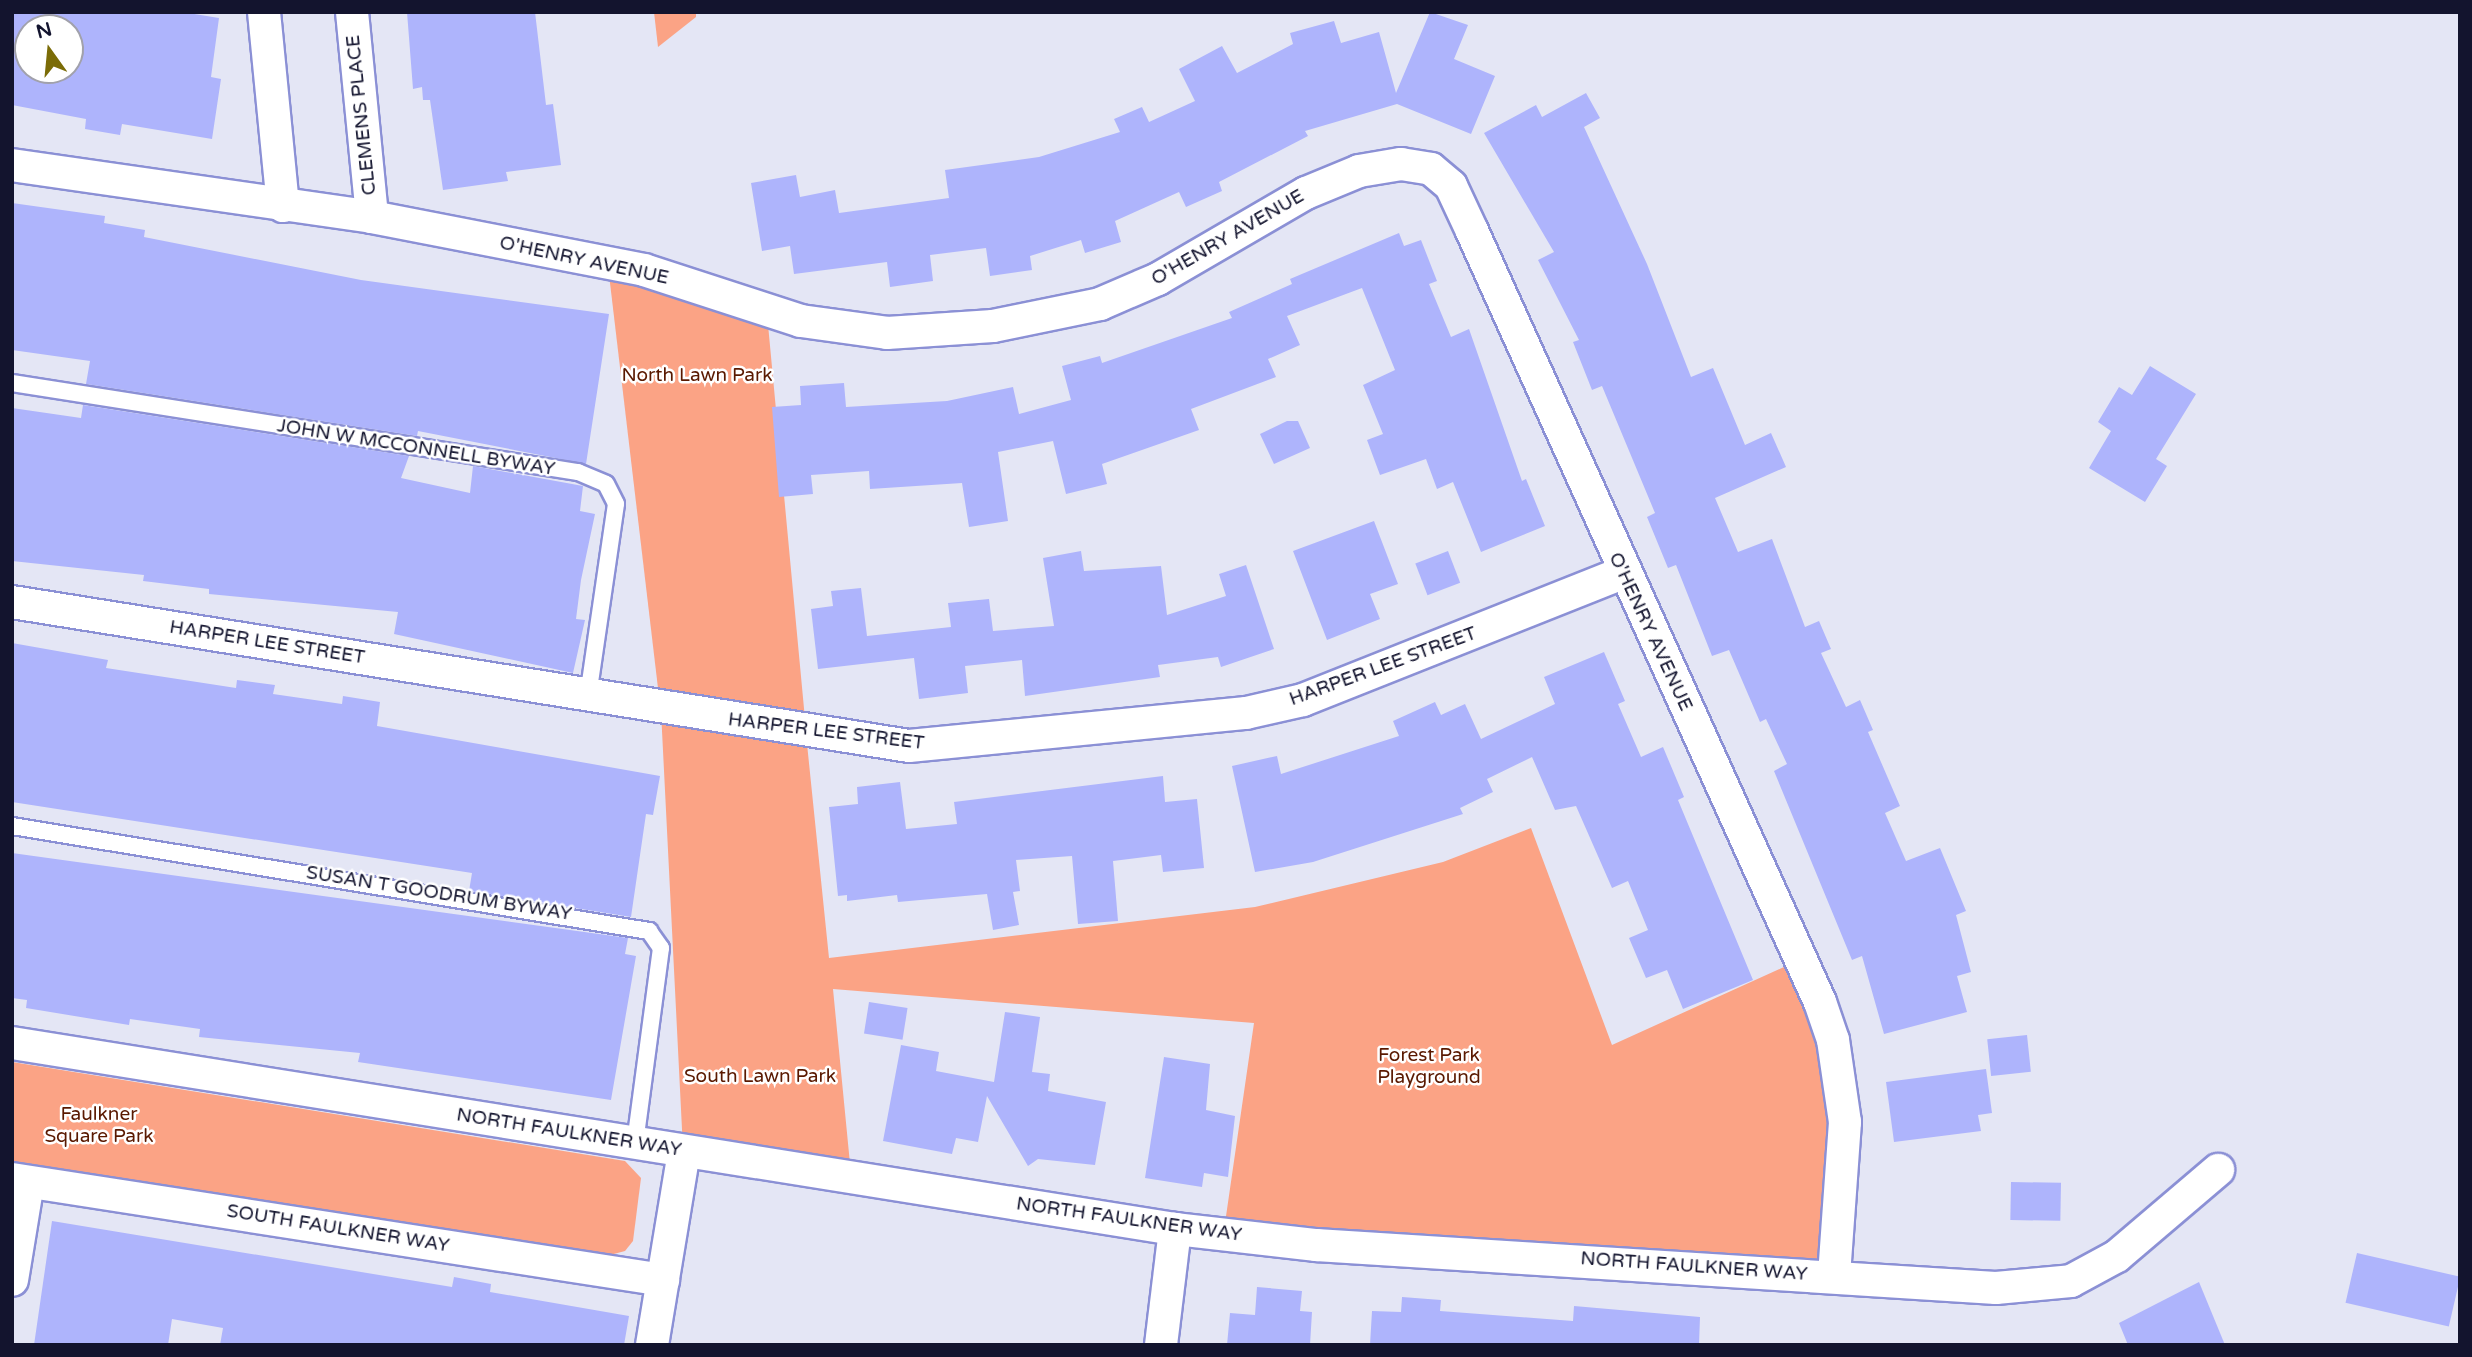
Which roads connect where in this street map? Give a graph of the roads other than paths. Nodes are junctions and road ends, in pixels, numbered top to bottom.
1 (264, 12) edge
2 (352, 12) edge
3 (12, 165) edge
4 (284, 206) junction
5 (372, 217) junction
6 (12, 383) edge
7 (1622, 573) junction
8 (12, 602) edge
9 (588, 695) junction
10 (12, 826) edge
11 (12, 1043) edge
12 (635, 1144) junction
13 (684, 1152) junction
14 (2218, 1170) dead end
15 (20, 1180) edge
16 (1175, 1229) junction
17 (1834, 1277) junction
18 (12, 1280) edge
19 (663, 1280) junction
20 (652, 1345) edge
21 (1161, 1345) edge

1 - 4 street
2 - 5 street, CLEMENS PLACE
3 - 4 street, O'HENRY AVENUE
4 - 5 street, O'HENRY AVENUE
5 - 7 street, O'HENRY AVENUE
6 - 9 lane, JOHN W MCCONNELL BYWAY
7 - 9 street, HARPER LEE STREET
7 - 17 street, O'HENRY AVENUE
8 - 9 street, HARPER LEE STREET
10 - 12 lane, SUSAN T GOODRUM BYWAY
11 - 12 street, NORTH FAULKNER WAY
12 - 13 street, NORTH FAULKNER WAY
13 - 16 street, NORTH FAULKNER WAY
13 - 19 street
14 - 17 street, NORTH FAULKNER WAY
15 - 18 street
15 - 19 street, SOUTH FAULKNER WAY
16 - 17 street, NORTH FAULKNER WAY
16 - 21 street
19 - 20 street

